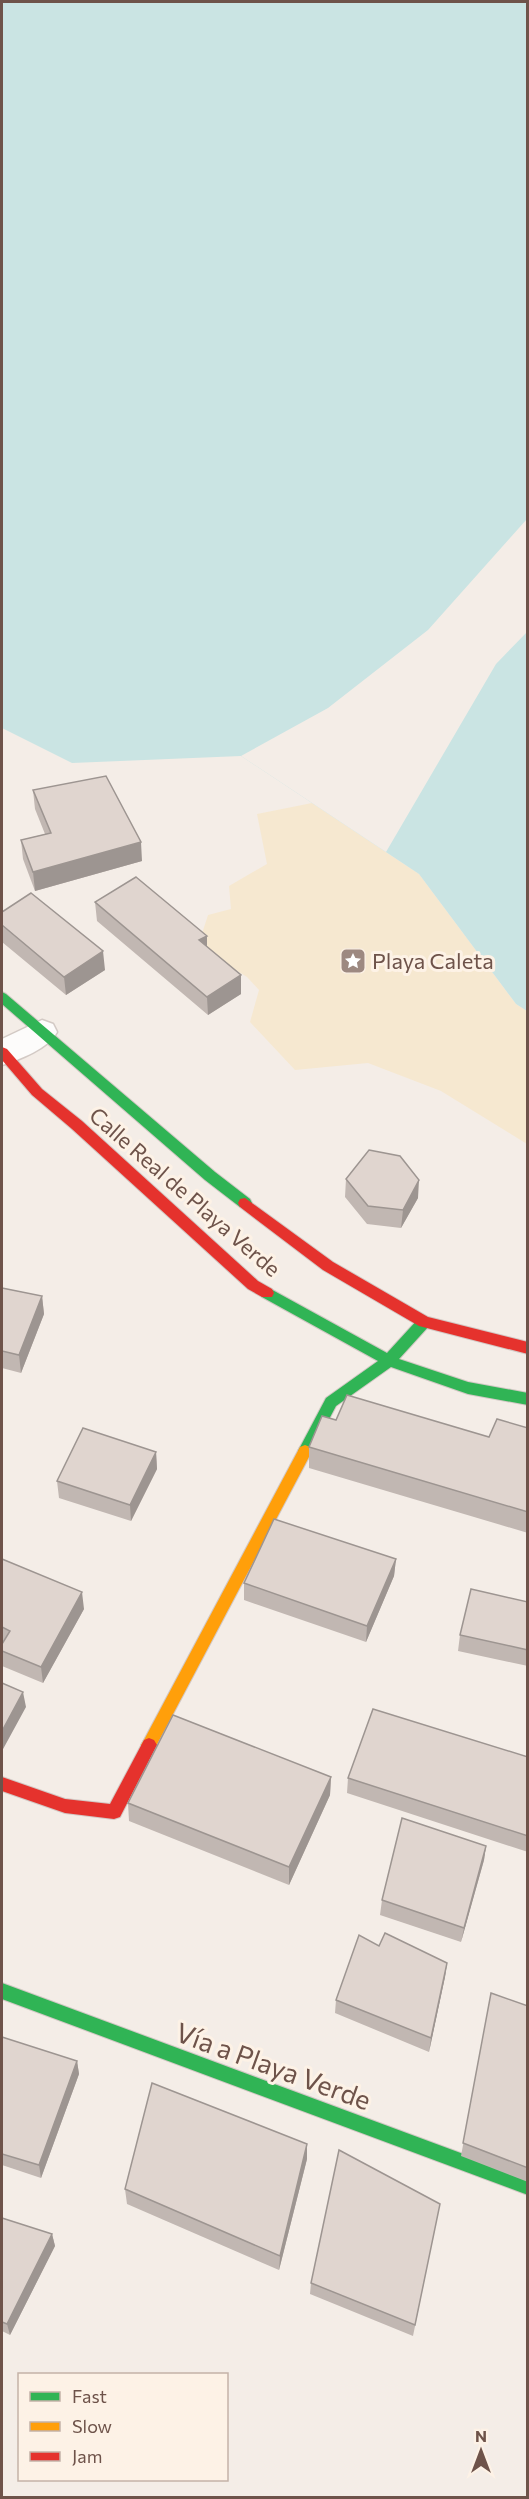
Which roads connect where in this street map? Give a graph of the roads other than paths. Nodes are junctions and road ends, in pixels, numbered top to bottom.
1 (2, 997) edge
2 (42, 1032) junction
3 (2, 1052) edge
4 (424, 1322) junction
5 (528, 1348) edge
6 (389, 1361) junction
7 (528, 1399) edge
8 (2, 1784) edge
9 (2, 1991) edge
10 (528, 2187) edge

1 - 2 street, Calle Real de Playa Verde
2 - 3 street
2 - 4 street, Calle Real de Playa Verde
3 - 6 street, Calle Real de Playa Verde
4 - 5 street, Calle Real de Playa Verde
4 - 6 street
6 - 7 street, Calle Real de Playa Verde
6 - 8 street
9 - 10 street, Vía a Playa Verde

